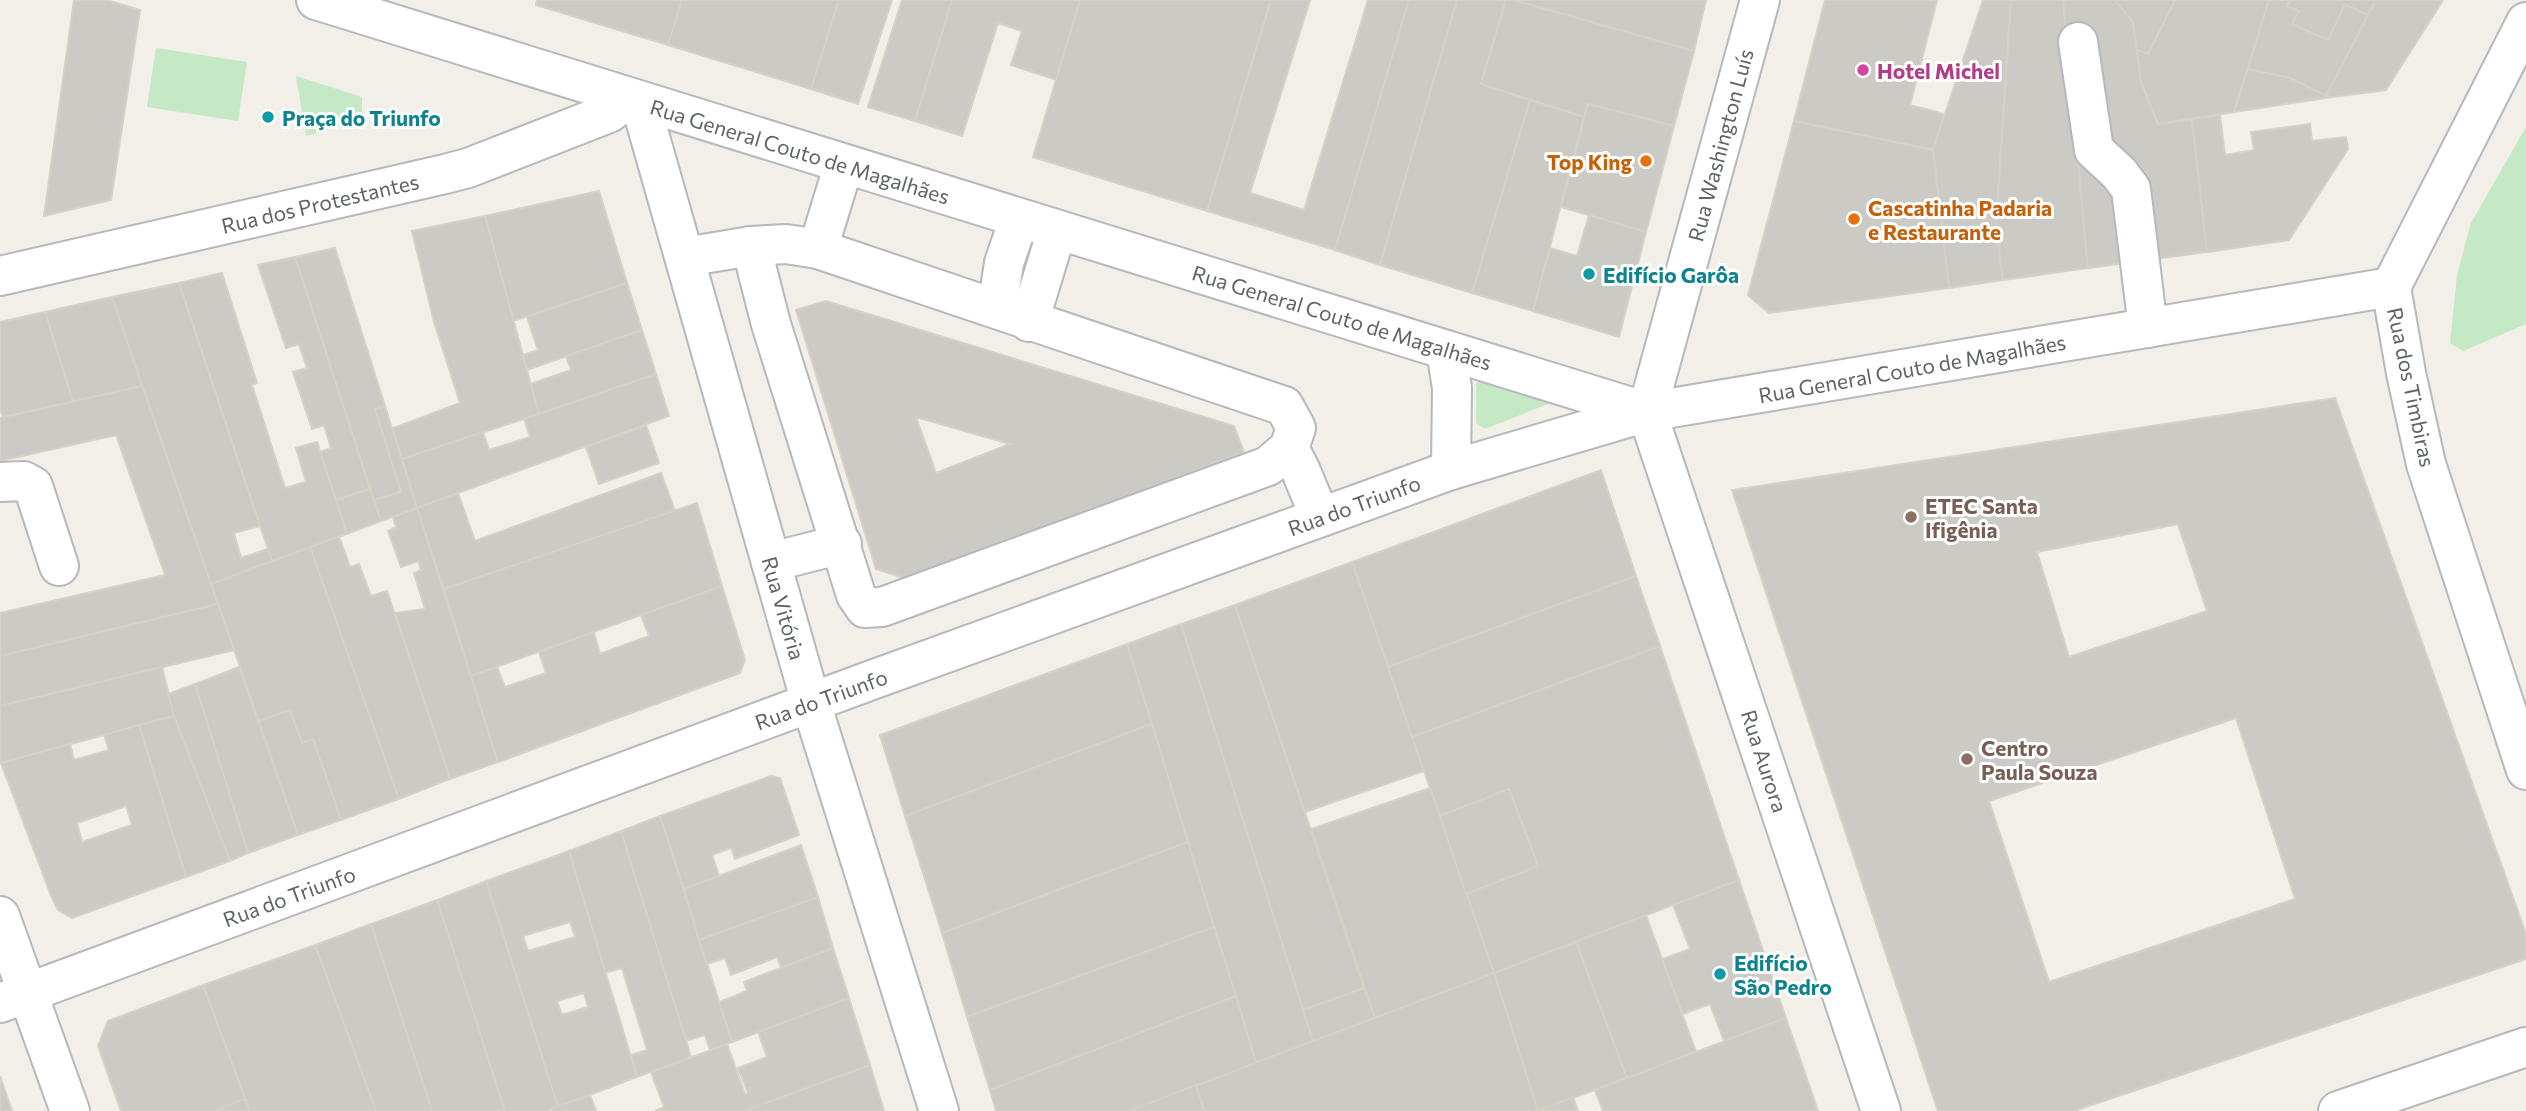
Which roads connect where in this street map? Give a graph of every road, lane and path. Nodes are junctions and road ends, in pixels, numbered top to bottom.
1 (316, 0) edge
2 (1760, 0) edge
3 (2526, 22) edge
4 (2078, 42) dead end
5 (634, 100) junction
6 (844, 164) junction
7 (1019, 219) junction
8 (1057, 230) junction
9 (751, 246) junction
10 (817, 249) junction
11 (685, 257) junction
12 (0, 276) edge
13 (2391, 287) junction
14 (1013, 315) junction
15 (2148, 328) junction
16 (1446, 350) junction
17 (1647, 412) junction
18 (1289, 448) junction
19 (1451, 470) junction
20 (0, 482) edge
21 (1320, 517) junction
22 (842, 544) junction
23 (771, 562) junction
24 (60, 566) dead end
25 (811, 703) junction
26 (2526, 770) edge
27 (0, 916) edge
28 (14, 998) edge
29 (2526, 1047) edge
30 (70, 1111) edge
31 (939, 1111) edge
32 (1881, 1111) edge
33 (2338, 1111) edge

1 - 5 street, Rua General Couto de Magalhães
2 - 17 street, Rua Washington Luís
3 - 13 street, Rua dos Timbiras
4 - 15 street
5 - 6 street, Rua General Couto de Magalhães
5 - 11 street, Rua Vitória
5 - 12 street, Rua dos Protestantes
6 - 7 street, Rua General Couto de Magalhães
6 - 10 street
7 - 8 street, Rua General Couto de Magalhães
7 - 14 street
8 - 14 street
8 - 16 street, Rua General Couto de Magalhães
9 - 10 street
9 - 11 street
9 - 22 street
10 - 14 street
11 - 23 street, Rua Vitória
13 - 15 street, Rua General Couto de Magalhães
13 - 26 street, Rua dos Timbiras
14 - 18 street
15 - 17 street, Rua General Couto de Magalhães
16 - 17 street, Rua General Couto de Magalhães
16 - 19 street
17 - 19 street, Rua do Triunfo
17 - 32 street, Rua Aurora
18 - 21 street
18 - 22 street
19 - 21 street, Rua do Triunfo
20 - 24 street
21 - 25 street, Rua do Triunfo
22 - 23 street
23 - 25 street, Rua Vitória
25 - 28 street, Rua do Triunfo
25 - 31 street, Rua Vitória
27 - 28 street
28 - 30 street
29 - 33 street

